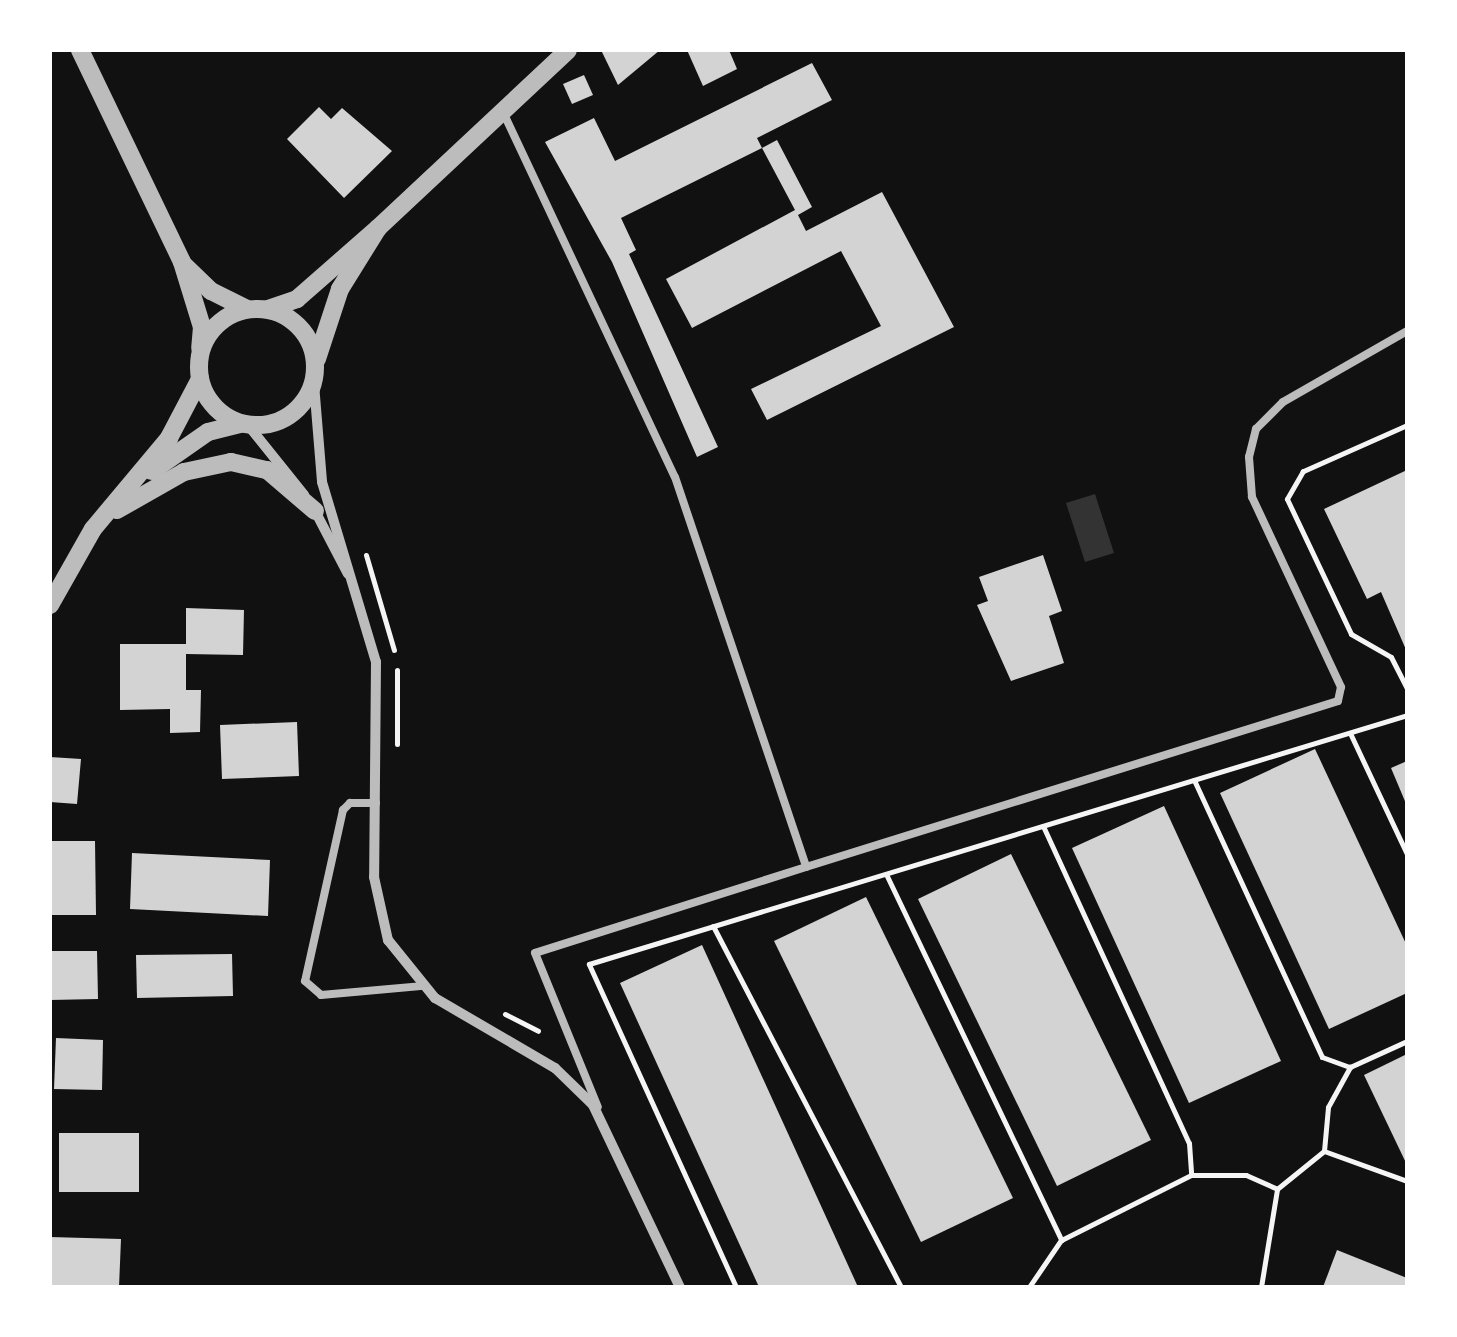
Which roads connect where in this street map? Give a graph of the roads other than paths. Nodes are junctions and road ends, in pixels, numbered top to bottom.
1 (80, 50) edge
2 (568, 50) edge
3 (503, 112) junction
4 (378, 228) junction
5 (182, 262) junction
6 (247, 309) junction
7 (267, 309) junction
8 (1407, 332) edge
9 (199, 358) junction
10 (316, 364) junction
11 (200, 379) junction
12 (314, 384) junction
13 (244, 425) junction
14 (120, 496) junction
15 (315, 511) junction
16 (92, 529) junction
17 (358, 592) junction
18 (50, 605) edge
19 (376, 803) junction
20 (806, 867) junction
21 (421, 986) junction
22 (609, 1134) junction
23 (680, 1287) edge

1 - 5 street
2 - 3 street
3 - 4 street
3 - 20 lane
4 - 7 street
4 - 10 street
5 - 6 street
5 - 9 street
6 - 7 street
6 - 9 street
7 - 10 street
8 - 20 lane
9 - 11 street
10 - 12 street
11 - 13 street
11 - 14 street
12 - 13 street
12 - 17 street
13 - 14 street
13 - 15 street
14 - 16 street
15 - 16 street
15 - 17 street
16 - 18 street
17 - 19 street
19 - 21 street
19 - 21 lane
20 - 22 lane
21 - 22 street
22 - 23 street

